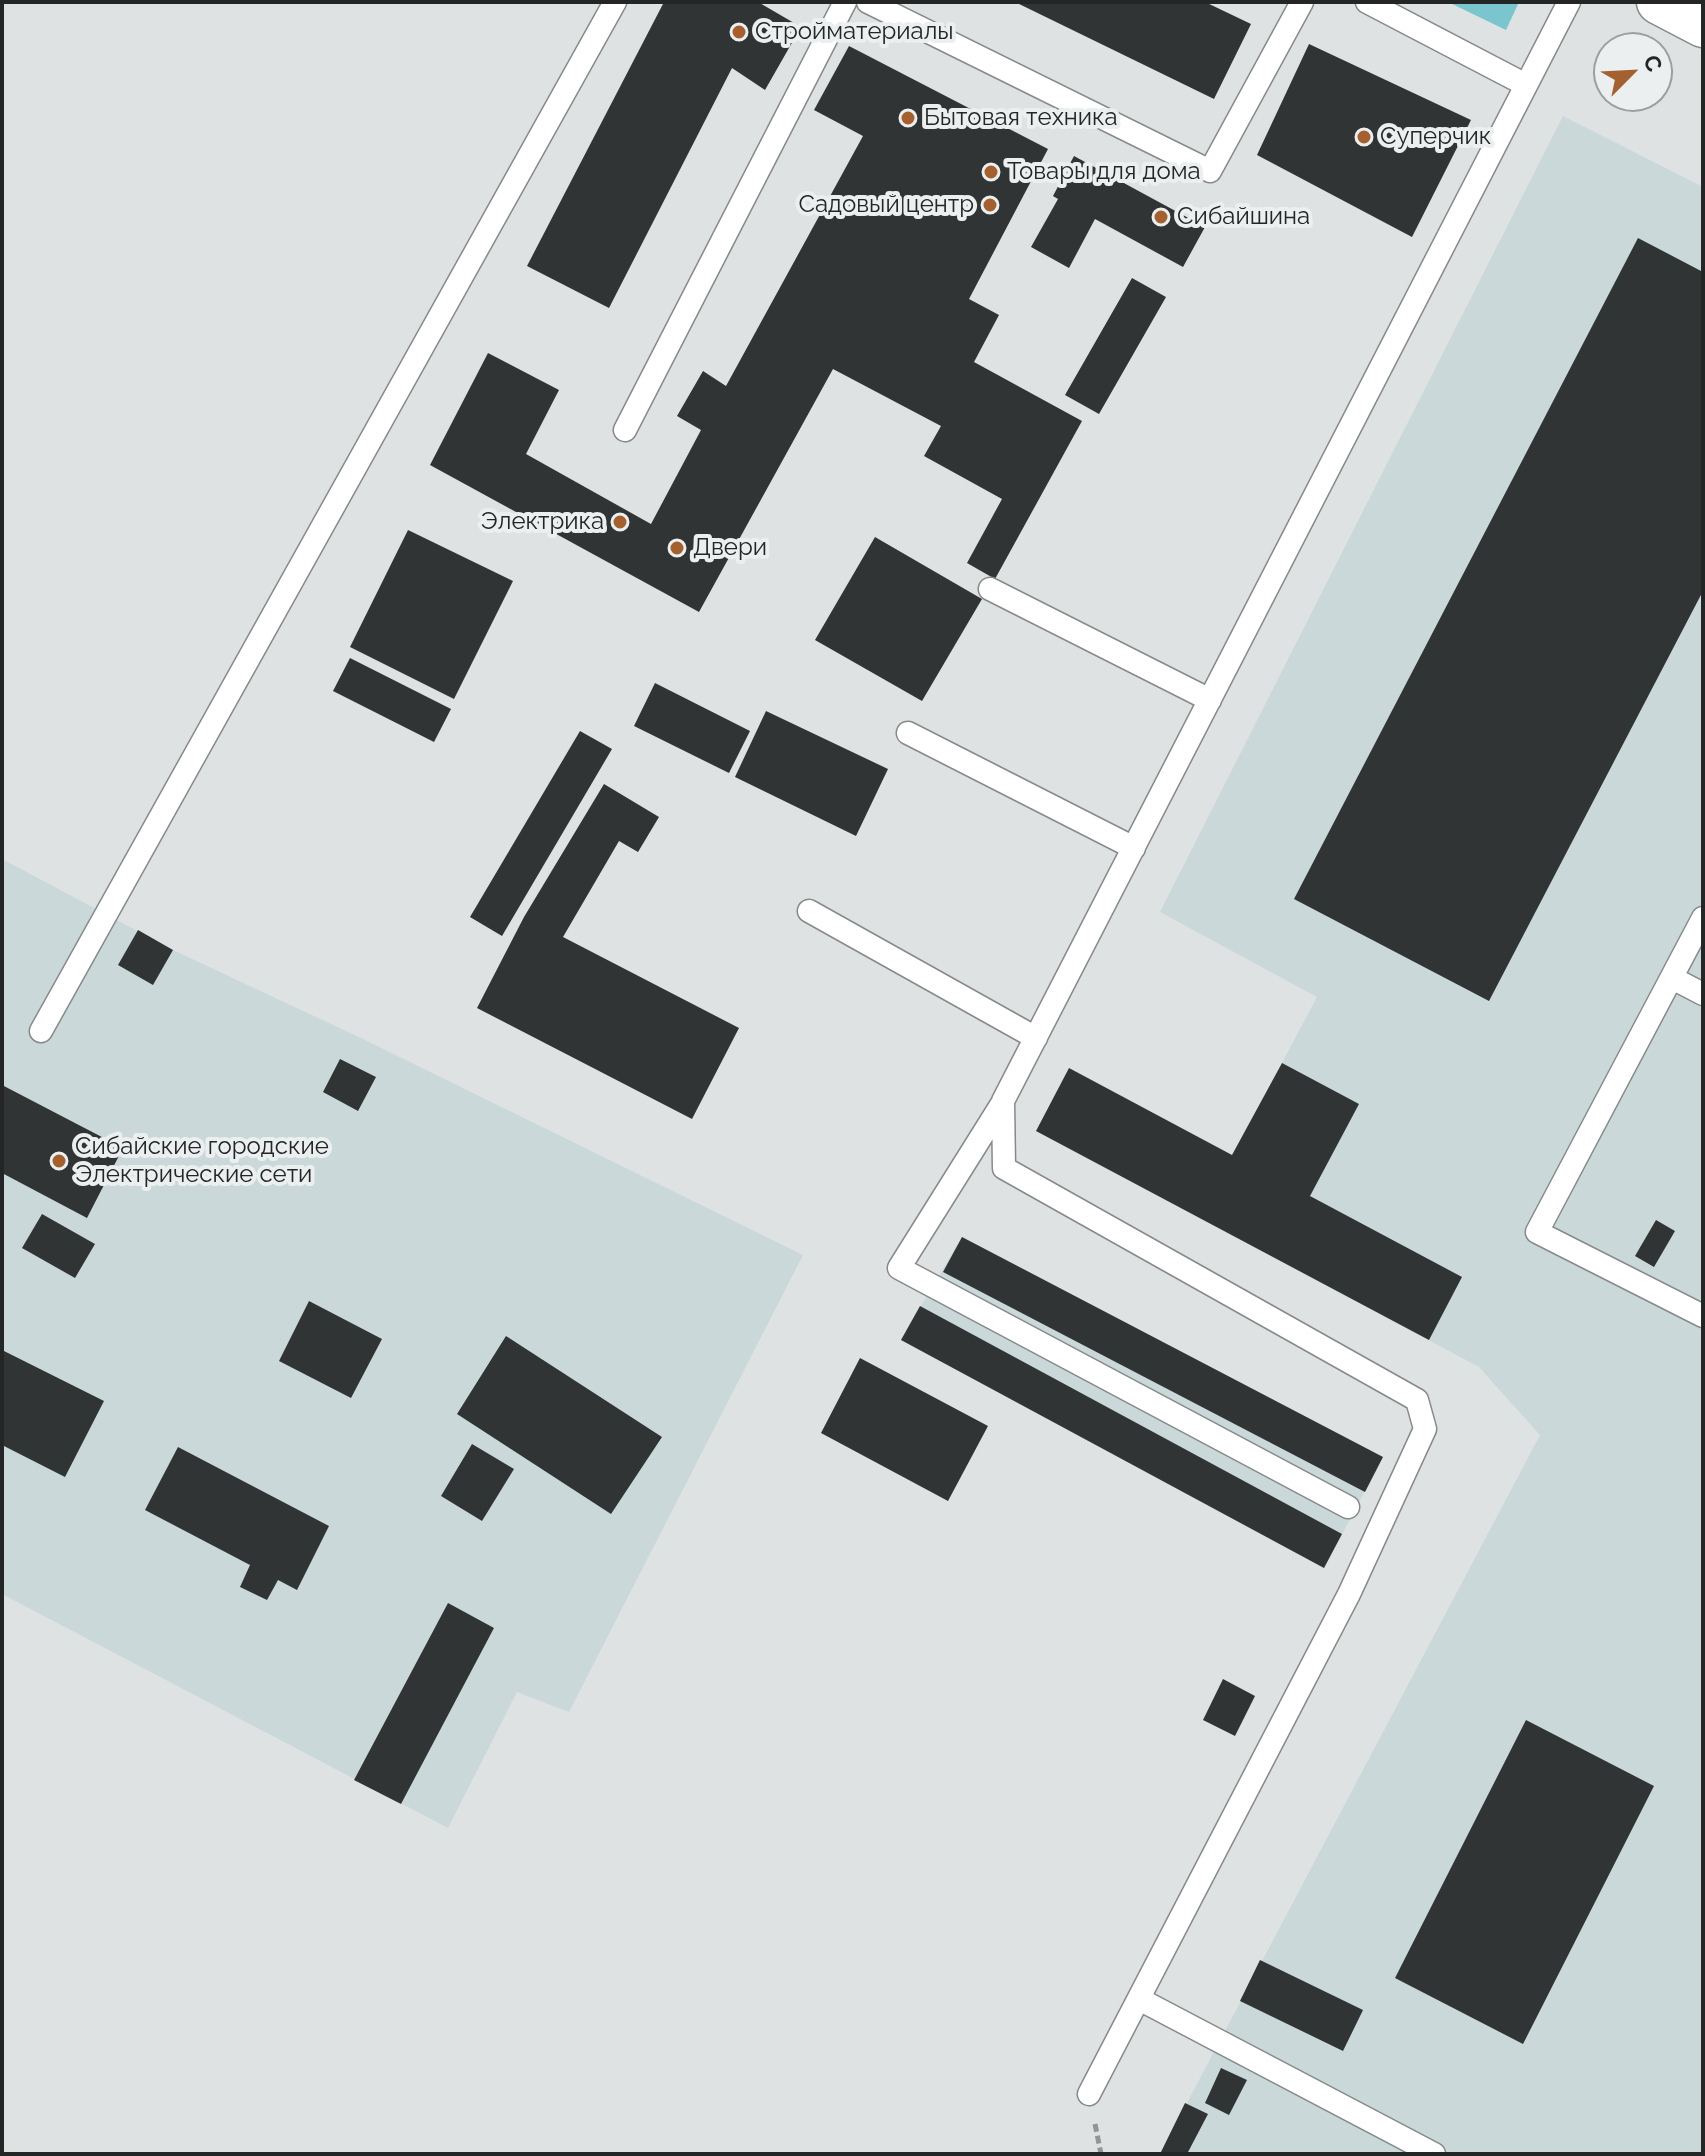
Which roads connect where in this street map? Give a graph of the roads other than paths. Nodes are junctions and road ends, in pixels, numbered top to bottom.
1 (615, 2) edge
2 (845, 2) edge
3 (868, 2) edge
4 (1302, 2) edge
5 (1367, 2) edge
6 (1569, 2) edge
7 (1659, 2) edge
8 (1703, 25) edge
9 (1526, 85) junction
10 (625, 430) dead end
11 (990, 589) dead end
12 (1210, 700) junction
13 (908, 733) dead end
14 (1134, 848) junction
15 (809, 911) dead end
16 (1703, 918) edge
17 (1672, 978) junction
18 (1703, 994) edge
19 (41, 1031) dead end
20 (1036, 1038) junction
21 (1003, 1101) junction
22 (1703, 1316) edge
23 (1348, 1507) dead end
24 (1139, 1999) junction
25 (1089, 2094) dead end
26 (1434, 2154) edge

1 - 19 lane
2 - 10 lane
3 - 4 lane
5 - 9 lane
6 - 9 lane
7 - 8 main road
9 - 12 lane
11 - 12 lane
12 - 14 lane
13 - 14 lane
14 - 20 lane
15 - 20 lane
16 - 17 lane
17 - 18 lane
17 - 22 lane
20 - 21 lane
21 - 23 lane
21 - 24 lane
24 - 25 lane
24 - 26 lane

